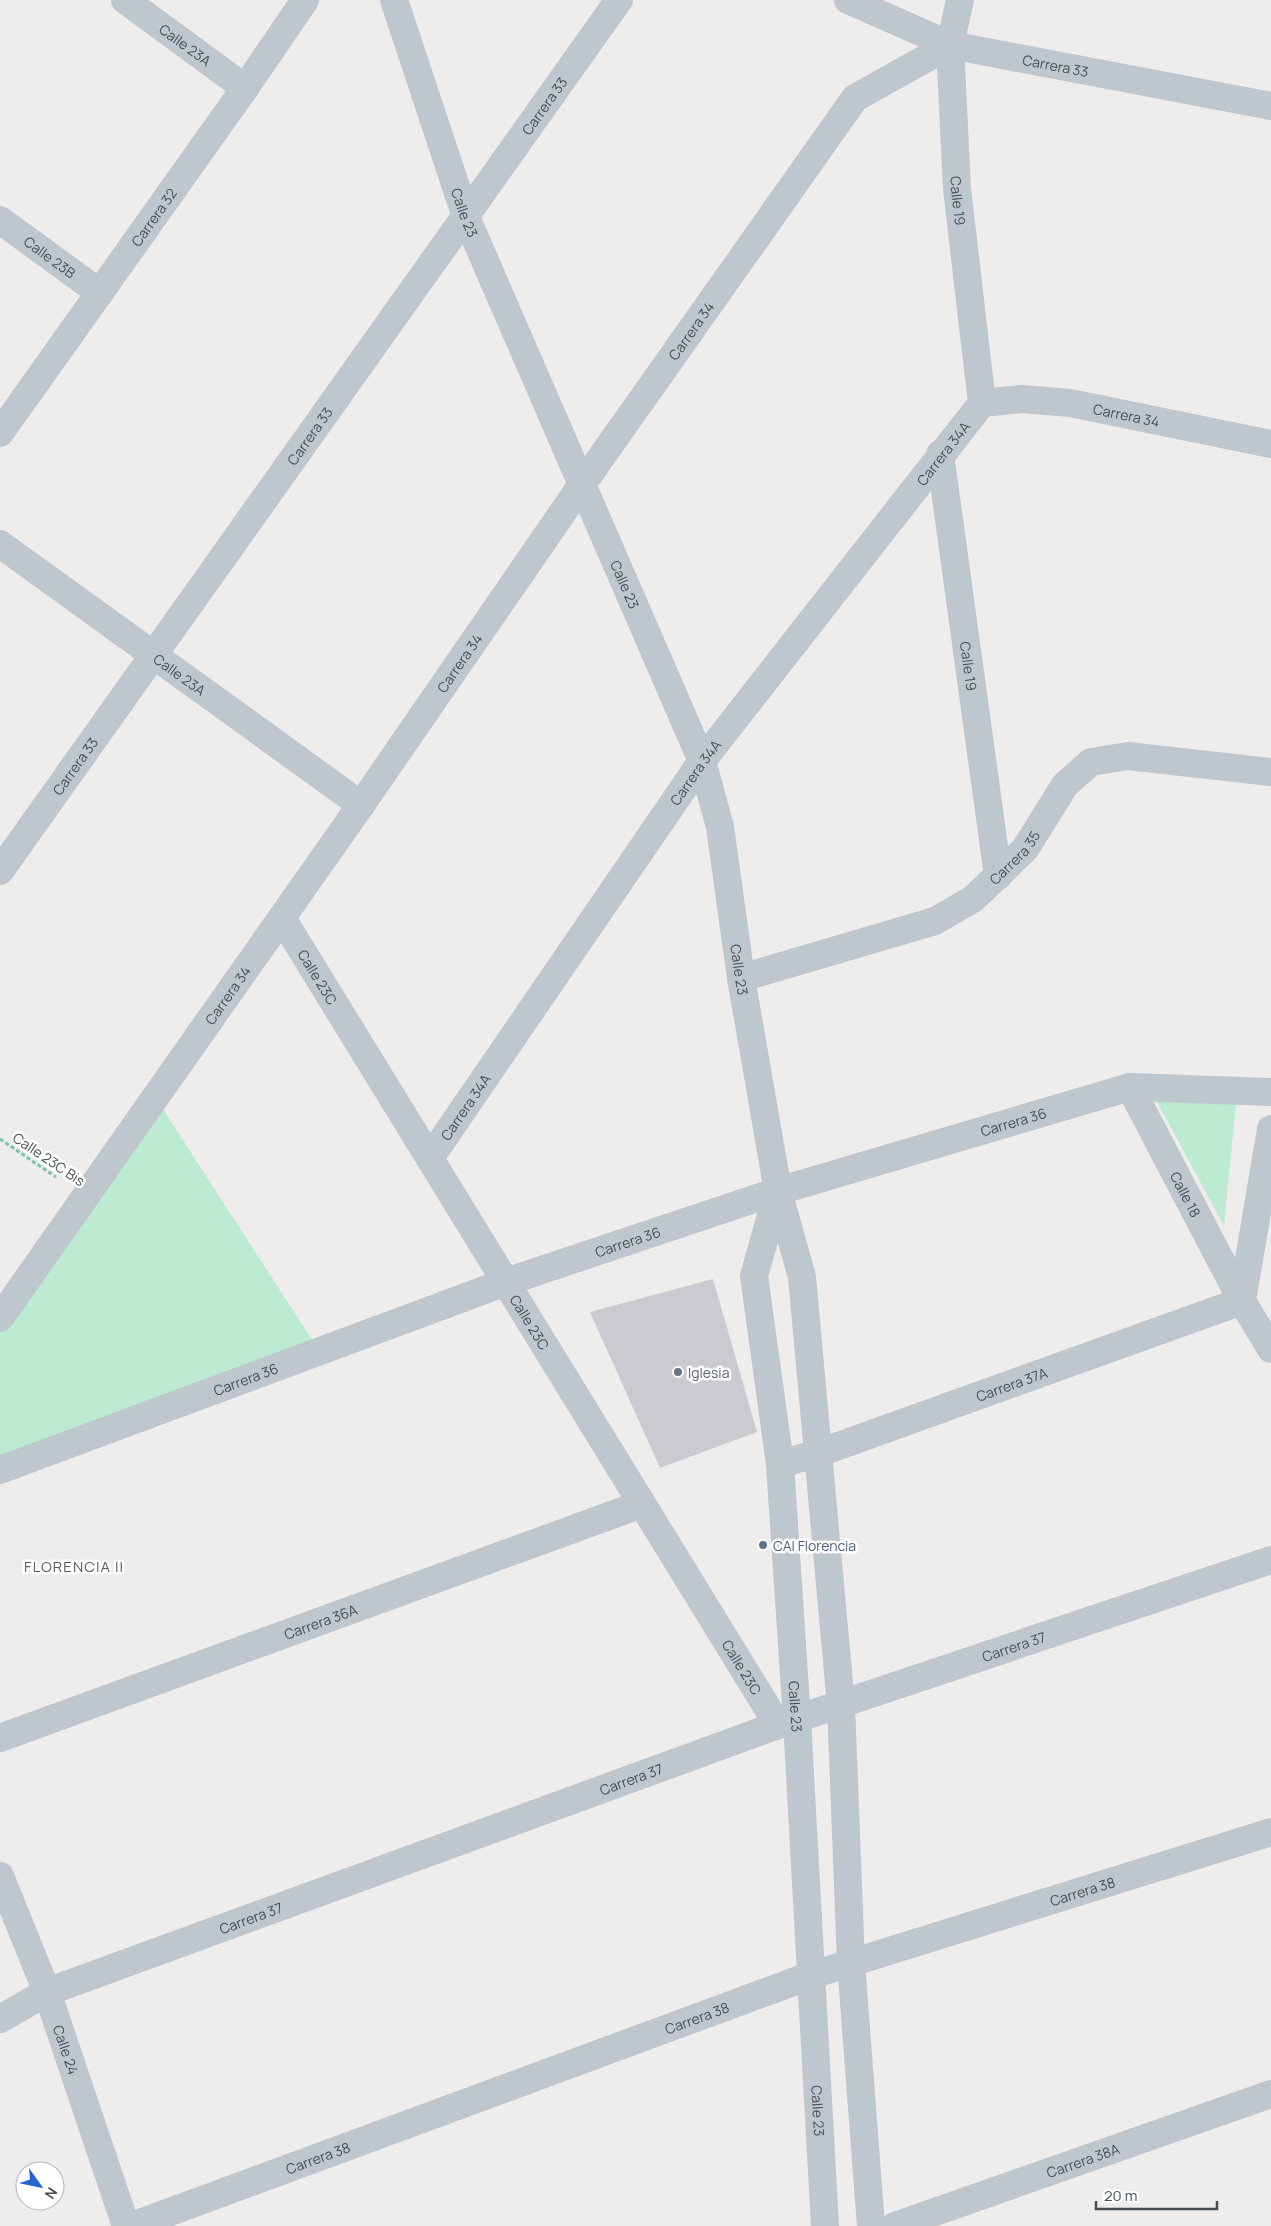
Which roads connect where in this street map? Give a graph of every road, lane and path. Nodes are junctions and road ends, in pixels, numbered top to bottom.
1 (125, 0) edge
2 (305, 0) edge
3 (394, 0) edge
4 (619, 0) edge
5 (848, 0) edge
6 (960, 0) edge
7 (950, 44) junction
8 (245, 88) junction
9 (1271, 106) edge
10 (466, 217) junction
11 (0, 220) edge
12 (100, 294) junction
13 (982, 403) junction
14 (0, 434) edge
15 (1271, 444) edge
16 (940, 454) junction
17 (583, 483) junction
18 (0, 544) edge
19 (155, 656) junction
20 (702, 761) junction
21 (1271, 772) edge
22 (361, 805) junction
23 (0, 871) edge
24 (998, 876) junction
25 (282, 918) junction
26 (741, 978) junction
27 (1130, 1087) junction
28 (1271, 1092) edge
29 (1271, 1129) edge
30 (0, 1139) edge
31 (430, 1158) junction
32 (778, 1191) junction
33 (86, 1197) junction
34 (506, 1282) junction
35 (1242, 1301) junction
36 (0, 1318) edge
37 (1271, 1349) edge
38 (819, 1453) junction
39 (780, 1464) junction
40 (0, 1470) edge
41 (642, 1504) junction
42 (1271, 1560) edge
43 (841, 1705) junction
44 (788, 1722) junction
45 (0, 1738) edge
46 (1271, 1832) edge
47 (0, 1876) edge
48 (851, 1963) junction
49 (812, 1975) junction
50 (47, 1992) junction
51 (0, 2019) edge
52 (1271, 2094) edge
53 (126, 2226) edge
54 (132, 2226) edge
55 (825, 2226) edge
56 (871, 2226) edge
57 (895, 2226) edge

1 - 8 street, Calle 23A
2 - 8 street, Carrera 32
3 - 10 street, Calle 23
4 - 10 street, Carrera 33
5 - 7 street, Carrera 33
6 - 7 street, Calle 19
7 - 9 street, Carrera 33
7 - 13 street, Calle 19
7 - 17 street, Carrera 34
8 - 12 street, Carrera 32
10 - 17 street, Calle 23
10 - 19 street, Carrera 33
11 - 12 street, Calle 23B
12 - 14 street, Carrera 32
13 - 15 street, Carrera 34
13 - 16 street, Carrera 34A
16 - 20 street, Carrera 34A
16 - 24 street, Calle 19
17 - 20 street, Calle 23
17 - 22 street, Carrera 34
18 - 19 street, Calle 23A
19 - 22 street, Calle 23A
19 - 23 street, Carrera 33
20 - 26 street, Calle 23
20 - 31 street, Carrera 34A
21 - 24 street, Carrera 35
22 - 25 street, Carrera 34
24 - 26 street, Carrera 35
25 - 31 street, Calle 23C
25 - 33 street, Carrera 34
26 - 32 street, Calle 23
27 - 28 street, Carrera 36
27 - 32 street, Carrera 36
27 - 35 street, Calle 18
29 - 35 street
30 - 33 path, Calle 23C Bis
31 - 34 street, Calle 23C
32 - 34 street, Carrera 36
32 - 38 street, Calle 23
32 - 39 street, Calle 23
33 - 36 street, Carrera 34
34 - 40 street, Carrera 36
34 - 41 street, Calle 23C
35 - 37 street, Calle 18
35 - 38 street, Carrera 37A
38 - 39 street, Carrera 37A
38 - 43 street, Calle 23
39 - 44 street, Calle 23
41 - 44 street, Calle 23C
41 - 45 street, Carrera 36A
42 - 43 street, Carrera 37
43 - 44 street, Carrera 37
43 - 48 street, Calle 23
44 - 49 street, Calle 23
44 - 50 street, Carrera 37
46 - 48 street, Carrera 38
47 - 50 street, Calle 24
48 - 49 street, Carrera 38
48 - 56 street, Calle 23
49 - 54 street, Carrera 38
49 - 55 street, Calle 23
50 - 51 street, Carrera 37
50 - 53 street, Calle 24
52 - 57 street, Carrera 38A

